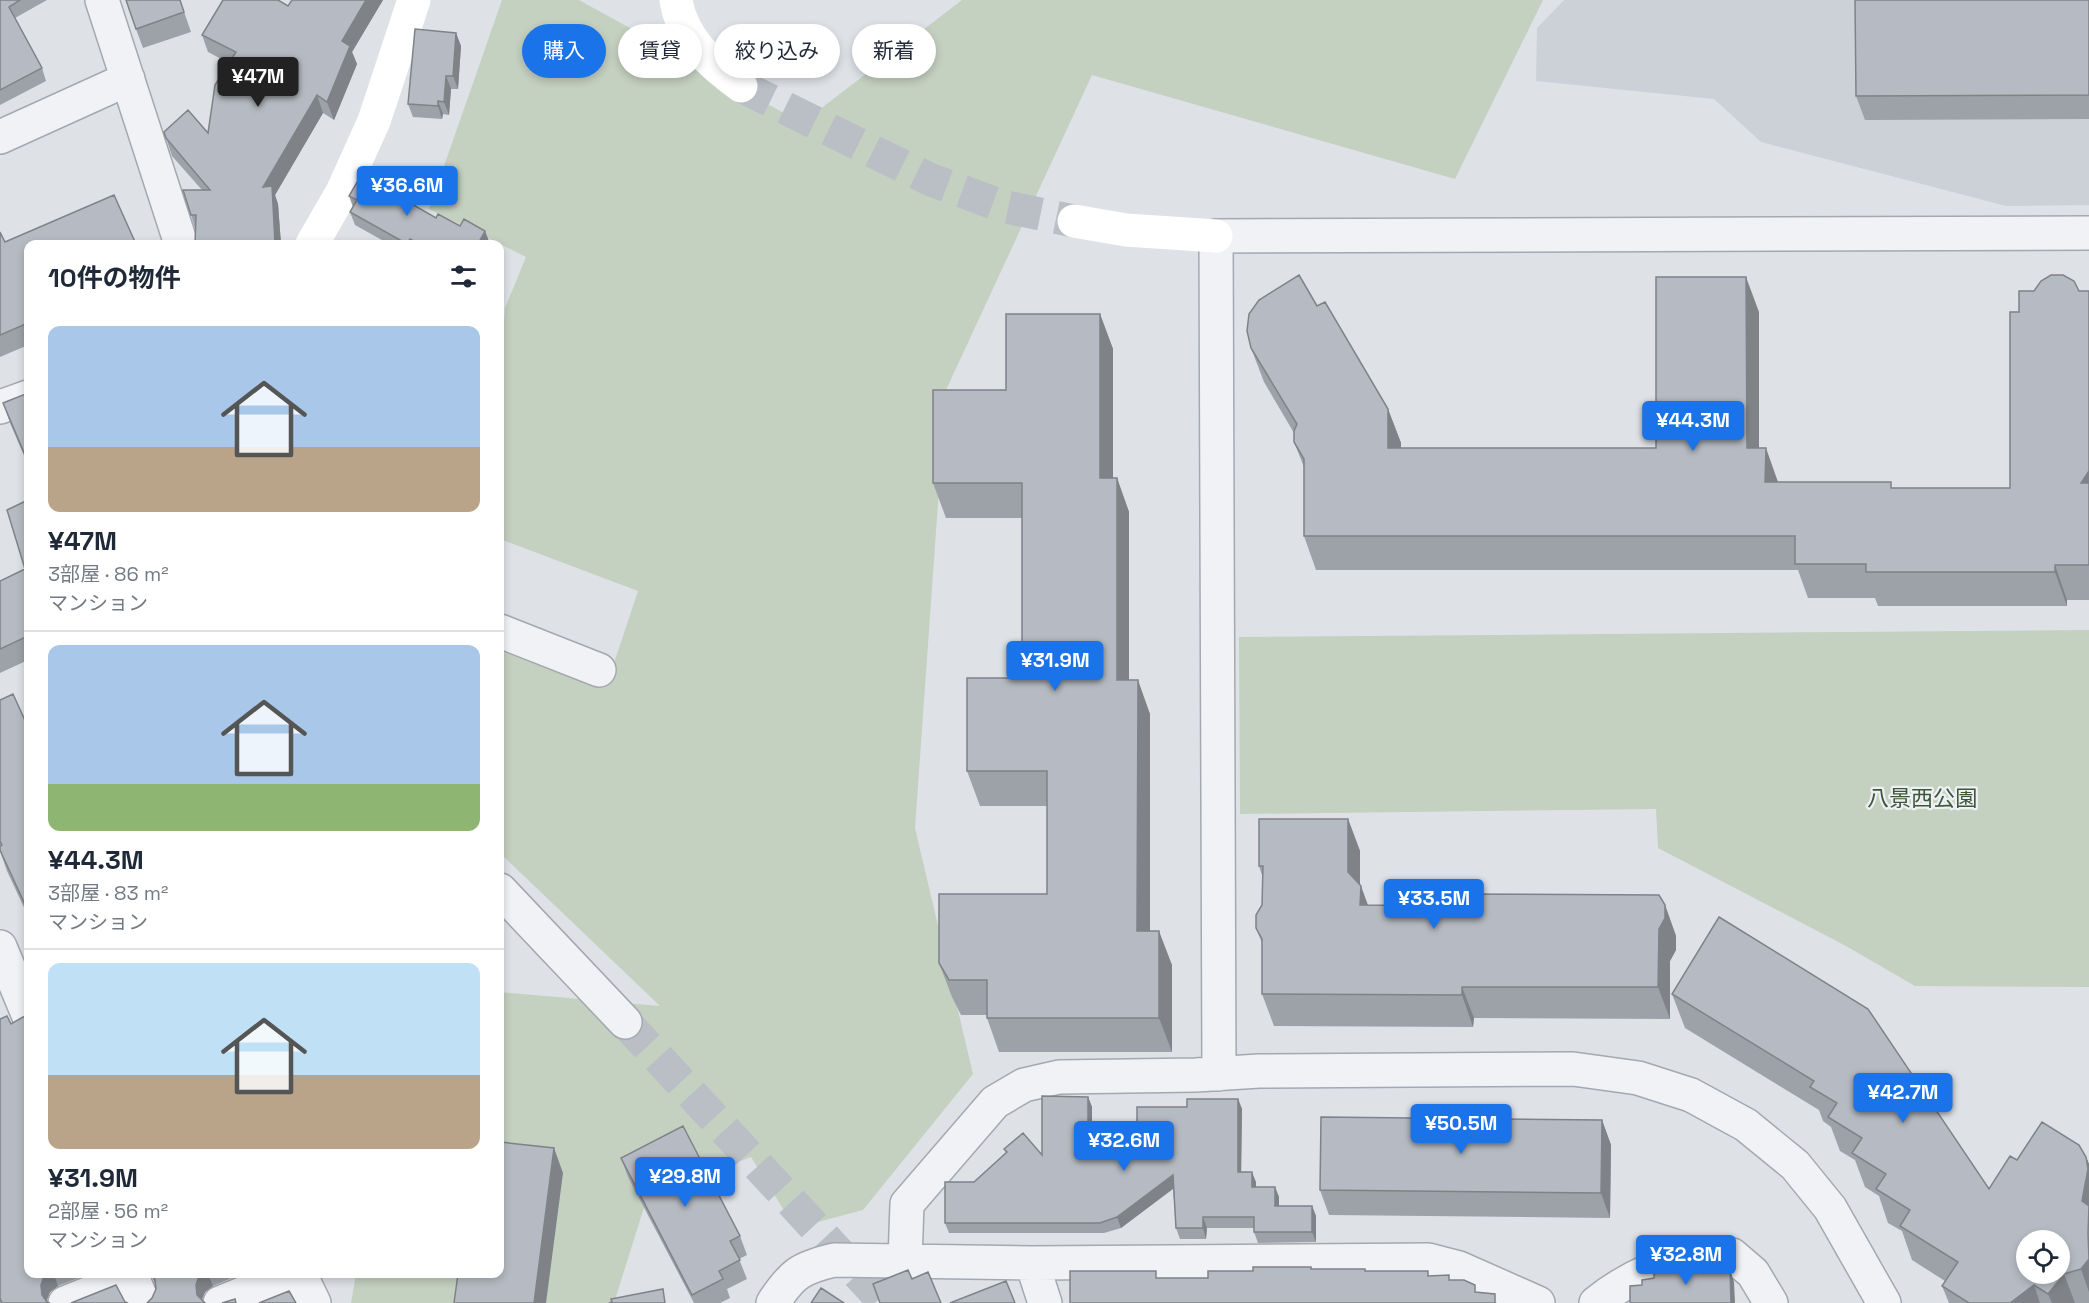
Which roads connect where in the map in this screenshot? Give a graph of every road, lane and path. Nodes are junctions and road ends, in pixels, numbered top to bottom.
1 (102, 0) edge
2 (414, 0) edge
3 (676, 0) edge
4 (128, 79) junction
5 (741, 87) tunnel mouth
6 (0, 137) edge
7 (1074, 221) tunnel mouth
8 (2089, 233) edge
9 (1216, 236) junction
10 (180, 240) edge
11 (314, 240) edge
12 (24, 398) edge
13 (0, 407) edge
14 (504, 633) edge
15 (599, 670) dead end
16 (504, 894) edge
17 (0, 947) edge
18 (20, 1009) edge
19 (625, 1022) tunnel mouth
20 (1219, 1074) junction
21 (904, 1261) junction
22 (1032, 1263) junction
23 (280, 1278) edge
24 (302, 1278) edge
25 (135, 1284) edge
26 (65, 1303) edge
27 (220, 1303) edge
28 (314, 1303) edge
29 (773, 1303) edge
30 (1045, 1303) edge
31 (1538, 1303) edge
32 (1596, 1303) edge
33 (1772, 1303) edge
34 (1884, 1303) edge

1 - 4 street
2 - 11 street
3 - 5 street
4 - 6 street
4 - 10 street
7 - 9 street
8 - 9 street
9 - 20 street
12 - 13 street
14 - 15 street
16 - 19 street
17 - 18 street
20 - 21 street
20 - 34 street
21 - 22 street
21 - 29 street
22 - 30 street
22 - 31 street
23 - 27 street
24 - 28 street
25 - 26 street
32 - 33 street

